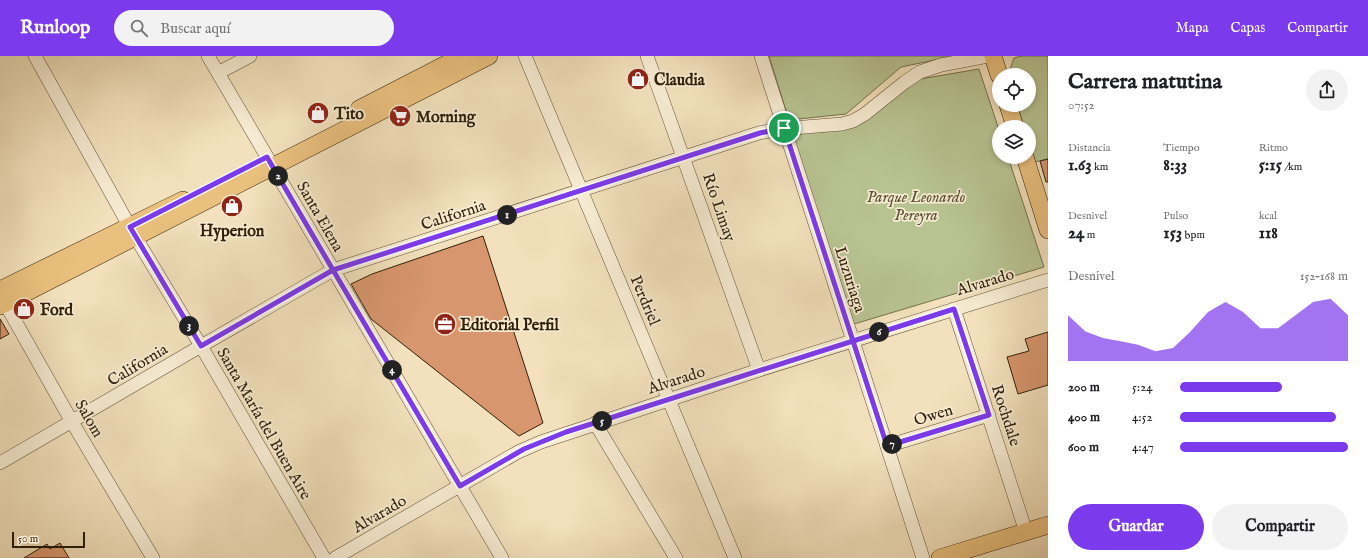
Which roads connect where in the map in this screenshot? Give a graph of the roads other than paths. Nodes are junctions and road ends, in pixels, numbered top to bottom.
1 (35, 56) edge
2 (208, 56) edge
3 (250, 56) edge
4 (462, 56) edge
5 (489, 56) edge
6 (525, 56) edge
7 (647, 56) edge
8 (761, 56) edge
9 (988, 56) edge
10 (993, 56) edge
11 (997, 68) edge
12 (218, 73) junction
13 (784, 128) junction
14 (684, 157) junction
15 (270, 162) junction
16 (1027, 164) edge
17 (580, 191) junction
18 (1048, 230) edge
19 (133, 232) junction
20 (333, 270) junction
21 (1048, 280) edge
22 (1, 299) edge
23 (954, 309) junction
24 (854, 341) junction
25 (201, 346) junction
26 (759, 370) junction
27 (669, 399) junction
28 (989, 415) junction
29 (72, 422) junction
30 (595, 423) junction
31 (887, 446) junction
32 (0, 463) edge
33 (460, 486) junction
34 (1048, 525) edge
35 (1026, 532) junction
36 (153, 558) edge
37 (324, 558) edge
38 (335, 558) edge
39 (502, 558) edge
40 (676, 558) edge
41 (735, 558) edge
42 (924, 558) edge
43 (940, 558) edge

1 - 19 street, Santa María del Buen Aire
2 - 12 street, Santa Elena
3 - 12 street
4 - 15 main road
5 - 15 main road
6 - 17 street, Perdriel
7 - 14 street, Río Limay
8 - 13 street, Luzuriaga
9 - 13 street, California
10 - 11 main road
12 - 15 street, Santa Elena
13 - 14 street, California
13 - 24 street, Luzuriaga
14 - 17 street, California
14 - 26 street, Río Limay
15 - 19 main road
15 - 20 street, Santa Elena
16 - 18 main road
17 - 20 street, California
17 - 27 street, Perdriel
19 - 22 main road
19 - 25 street, Santa María del Buen Aire
20 - 25 street, California
20 - 33 street, Santa Elena
21 - 23 street, Alvarado
22 - 29 street, Salom
23 - 24 street, Alvarado
23 - 28 street, Rochdale
24 - 26 street, Alvarado
24 - 31 street, Luzuriaga
25 - 29 street, California
25 - 37 street, Santa María del Buen Aire
26 - 27 street, Alvarado
27 - 30 street, Alvarado
27 - 41 street, Perdriel
28 - 31 street, Owen
28 - 35 street, Rochdale
29 - 32 street, California
29 - 36 street, Salom
30 - 33 street, Alvarado
30 - 40 street
31 - 42 street, Luzuriaga
33 - 38 street, Alvarado
33 - 39 street, Santa Elena
34 - 35 main road
35 - 43 main road

